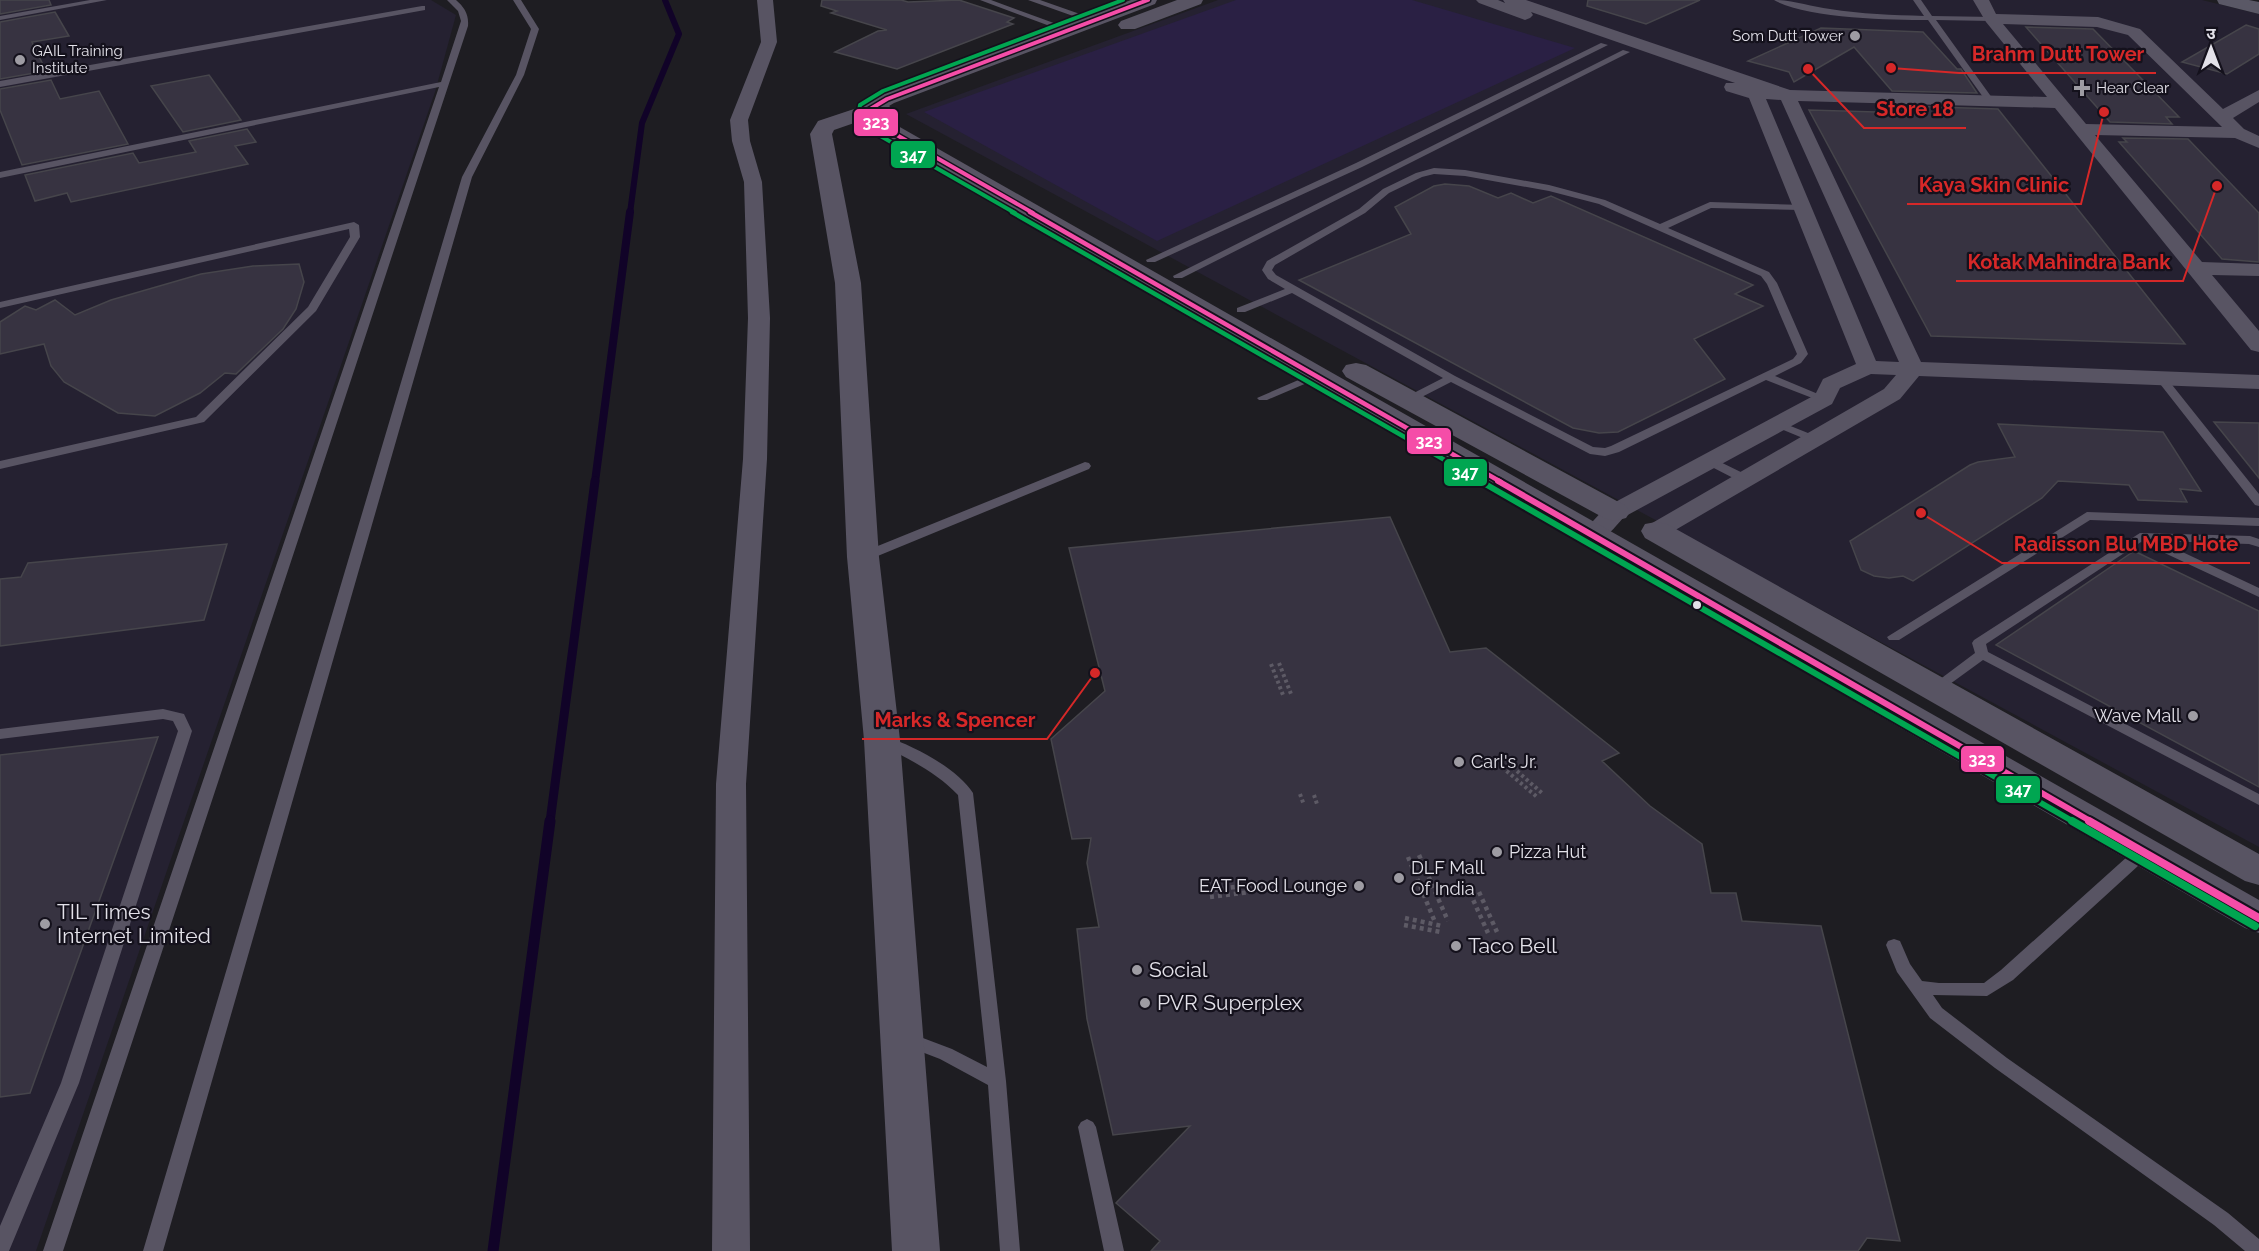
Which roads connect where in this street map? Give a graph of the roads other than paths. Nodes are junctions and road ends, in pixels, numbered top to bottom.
1 (103, 0) edge
2 (451, 0) edge
3 (518, 0) edge
4 (765, 0) edge
5 (984, 0) edge
6 (1032, 0) edge
7 (1148, 0) edge
8 (1194, 0) edge
9 (1484, 0) edge
10 (1511, 0) edge
11 (1778, 0) edge
12 (1917, 0) edge
13 (1981, 0) edge
14 (2226, 0) edge
15 (422, 8) dead end
16 (2259, 8) edge
17 (1929, 17) junction
18 (0, 18) edge
19 (1992, 19) junction
20 (1081, 25) junction
21 (1605, 45) junction
22 (1626, 52) junction
23 (0, 84) edge
24 (443, 84) junction
25 (2259, 94) edge
26 (1756, 95) junction
27 (1787, 96) junction
28 (1991, 102) junction
29 (2061, 103) junction
30 (883, 112) junction
31 (2222, 117) junction
32 (2082, 129) junction
33 (2238, 133) junction
34 (2259, 143) edge
35 (0, 175) edge
36 (1801, 207) junction
37 (1661, 227) junction
38 (1151, 260) junction
39 (2196, 268) junction
40 (2259, 270) edge
41 (1178, 276) junction
42 (1293, 289) junction
43 (0, 305) edge
44 (1241, 310) junction
45 (2259, 345) edge
46 (1868, 367) junction
47 (1913, 369) junction
48 (1317, 375) junction
49 (1766, 376) junction
50 (1451, 378) junction
51 (2161, 378) junction
52 (2259, 382) edge
53 (1263, 398) dead end
54 (1824, 399) junction
55 (1408, 400) junction
56 (1778, 424) junction
57 (1814, 439) junction
58 (1710, 460) junction
59 (0, 465) edge
60 (1085, 466) dead end
61 (1745, 479) junction
62 (2259, 502) edge
63 (1615, 512) junction
64 (2259, 522) edge
65 (1656, 531) joint
66 (1594, 534) junction
67 (2140, 537) junction
68 (2259, 543) edge
69 (863, 557) junction
70 (2259, 593) edge
71 (1894, 637) dead end
72 (1982, 654) junction
73 (1934, 689) junction
74 (0, 734) edge
75 (882, 740) junction
76 (2259, 800) edge
77 (2145, 850) junction
78 (2259, 872) edge
79 (2259, 918) edge
80 (1894, 945) dead end
81 (1916, 986) junction
82 (902, 1036) junction
83 (997, 1081) junction
84 (1087, 1127) dead end
85 (0, 1249) edge
86 (53, 1251) edge
87 (153, 1251) edge
88 (731, 1251) edge
89 (916, 1251) edge
90 (1010, 1251) edge
91 (1114, 1251) edge
92 (2259, 1251) edge

1 - 18 lane
2 - 24 lane
3 - 87 lane
4 - 88 street
5 - 20 lane
6 - 20 lane
7 - 20 street
8 - 30 street
9 - 21 street
10 - 27 street
11 - 17 lane
12 - 17 lane
13 - 19 street
14 - 16 main road
15 - 23 lane
17 - 19 lane
17 - 28 lane
19 - 29 street
19 - 31 street
20 - 30 street
21 - 22 street
21 - 38 lane
22 - 26 street
22 - 41 lane
24 - 35 lane
24 - 86 lane
25 - 31 street
26 - 27 street
26 - 36 street
27 - 28 street
27 - 47 street
28 - 29 street
29 - 32 street
30 - 38 street
30 - 48 street
30 - 69 street
31 - 33 street
32 - 33 street
32 - 39 street
33 - 34 street
36 - 37 lane
36 - 46 street
37 - 42 lane
37 - 49 lane
38 - 41 street
39 - 40 street
39 - 45 street
41 - 44 street
42 - 44 lane
42 - 50 lane
43 - 59 lane
44 - 55 street
46 - 47 street
46 - 54 street
47 - 51 street
47 - 57 street
48 - 53 lane
48 - 66 street
49 - 50 lane
49 - 54 lane
50 - 55 lane
51 - 52 street
51 - 62 lane
54 - 56 street
55 - 63 street
56 - 57 lane
56 - 58 street
57 - 61 street
58 - 61 lane
58 - 63 street
60 - 69 lane
61 - 65 street
63 - 66 street
64 - 71 lane
65 - 73 street
66 - 77 street
67 - 68 lane
67 - 70 lane
67 - 72 lane
69 - 75 street
72 - 73 lane
72 - 76 lane
73 - 78 street
74 - 85 lane
75 - 82 street
75 - 83 lane
77 - 79 street
77 - 81 lane
80 - 81 lane
81 - 92 lane
82 - 83 lane
82 - 89 street
83 - 90 lane
84 - 91 lane

